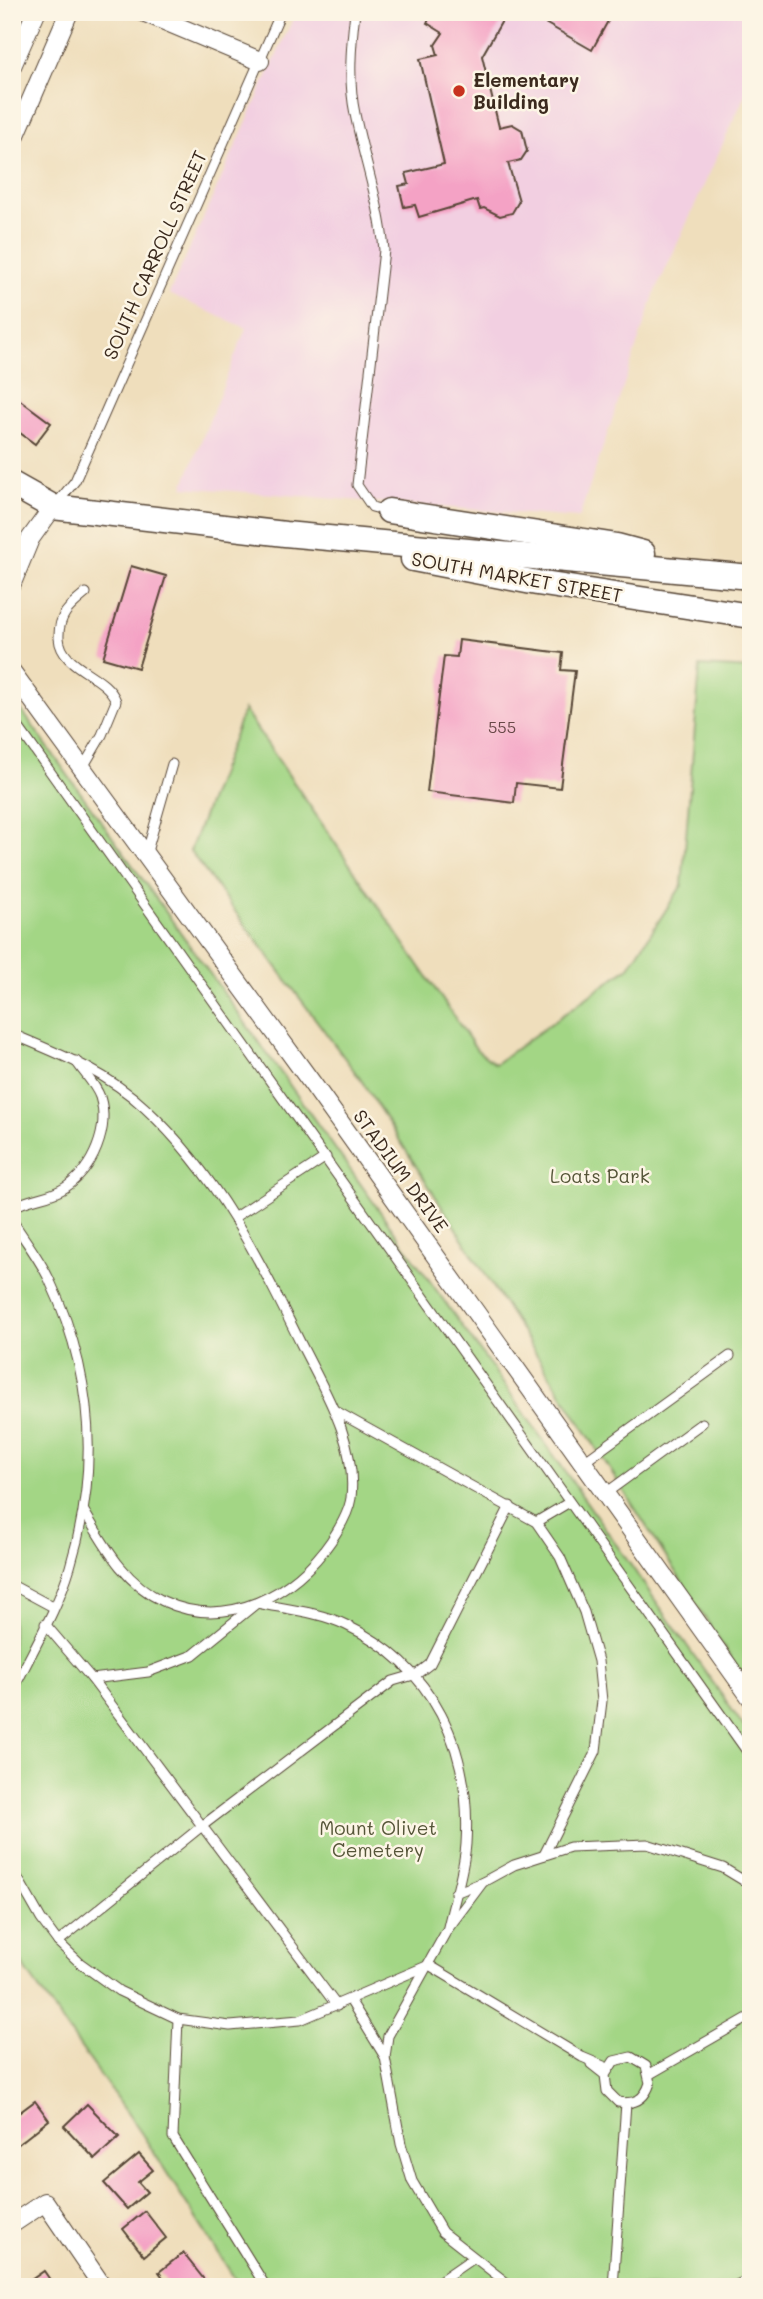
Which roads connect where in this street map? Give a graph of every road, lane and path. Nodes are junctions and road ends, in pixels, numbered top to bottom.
1 (36, 12) edge
2 (69, 12) edge
3 (143, 12) edge
4 (281, 12) edge
5 (355, 12) edge
6 (260, 61) junction
7 (12, 66) edge
8 (12, 144) edge
9 (12, 484) edge
10 (53, 507) junction
11 (389, 511) joint
12 (285, 534) junction
13 (708, 571) junction
14 (751, 577) edge
15 (12, 583) edge
16 (86, 593) dead end
17 (751, 615) edge
18 (12, 672) edge
19 (12, 718) edge
20 (172, 764) dead end
21 (82, 769) junction
22 (145, 857) junction
23 (12, 1034) edge
24 (76, 1061) junction
25 (326, 1157) junction
26 (12, 1208) edge
27 (235, 1217) junction
28 (12, 1220) edge
29 (730, 1356) dead end
30 (334, 1410) junction
31 (702, 1423) dead end
32 (584, 1462) junction
33 (606, 1493) junction
34 (568, 1503) junction
35 (510, 1506) junction
36 (84, 1511) junction
37 (536, 1522) junction
38 (12, 1585) edge
39 (257, 1603) junction
40 (53, 1607) junction
41 (45, 1624) junction
42 (417, 1674) junction
43 (92, 1679) junction
44 (12, 1693) edge
45 (751, 1698) edge
46 (751, 1756) edge
47 (202, 1826) junction
48 (544, 1856) junction
49 (12, 1868) edge
50 (483, 1882) junction
51 (751, 1885) edge
52 (455, 1893) junction
53 (447, 1930) junction
54 (58, 1942) junction
55 (429, 1965) junction
56 (351, 2000) junction
57 (337, 2006) junction
58 (751, 2016) edge
59 (178, 2019) junction
60 (385, 2057) junction
61 (606, 2071) junction
62 (650, 2074) junction
63 (626, 2104) junction
64 (12, 2224) edge
65 (473, 2258) junction
66 (751, 2278) edge
67 (103, 2287) edge
68 (266, 2287) edge
69 (431, 2287) edge
70 (512, 2287) edge
71 (613, 2287) edge
72 (733, 2287) edge

1 - 7 street
2 - 8 street
3 - 6 street
4 - 6 lane, SOUTH CARROLL STREET
5 - 11 lane
6 - 10 lane, SOUTH CARROLL STREET
9 - 10 main road, SOUTH MARKET STREET
10 - 12 main road, SOUTH MARKET STREET
10 - 15 street
11 - 13 main road
12 - 13 main road, SOUTH MARKET STREET
12 - 17 main road, SOUTH MARKET STREET
13 - 14 main road, SOUTH MARKET STREET
16 - 21 lane
18 - 21 street, STADIUM DRIVE
19 - 25 lane
20 - 22 lane
21 - 22 street, STADIUM DRIVE
22 - 32 street, STADIUM DRIVE
23 - 24 lane
24 - 26 lane
24 - 27 lane
25 - 27 lane
25 - 34 lane
27 - 30 lane
28 - 36 lane
29 - 32 lane
30 - 35 lane
30 - 39 lane
31 - 33 lane
32 - 33 street, STADIUM DRIVE
33 - 45 street, STADIUM DRIVE
34 - 37 lane
34 - 46 lane
35 - 37 lane
35 - 42 lane
36 - 39 lane
36 - 40 lane
37 - 48 lane
38 - 40 lane
39 - 42 lane
39 - 43 lane
40 - 41 lane
41 - 43 lane
41 - 44 lane
42 - 47 lane
42 - 52 lane
43 - 47 lane
47 - 54 lane
47 - 57 lane
48 - 50 lane
48 - 51 lane
49 - 54 lane
50 - 52 lane
50 - 53 lane
52 - 53 lane
53 - 55 lane
54 - 59 lane
55 - 56 lane
55 - 60 lane
55 - 61 lane
56 - 57 lane
56 - 60 lane
57 - 59 lane
58 - 62 lane
59 - 68 lane
60 - 65 lane
61 - 62 lane
61 - 63 lane
62 - 63 lane
63 - 71 lane
64 - 67 street
65 - 69 lane
65 - 70 lane
66 - 72 lane

